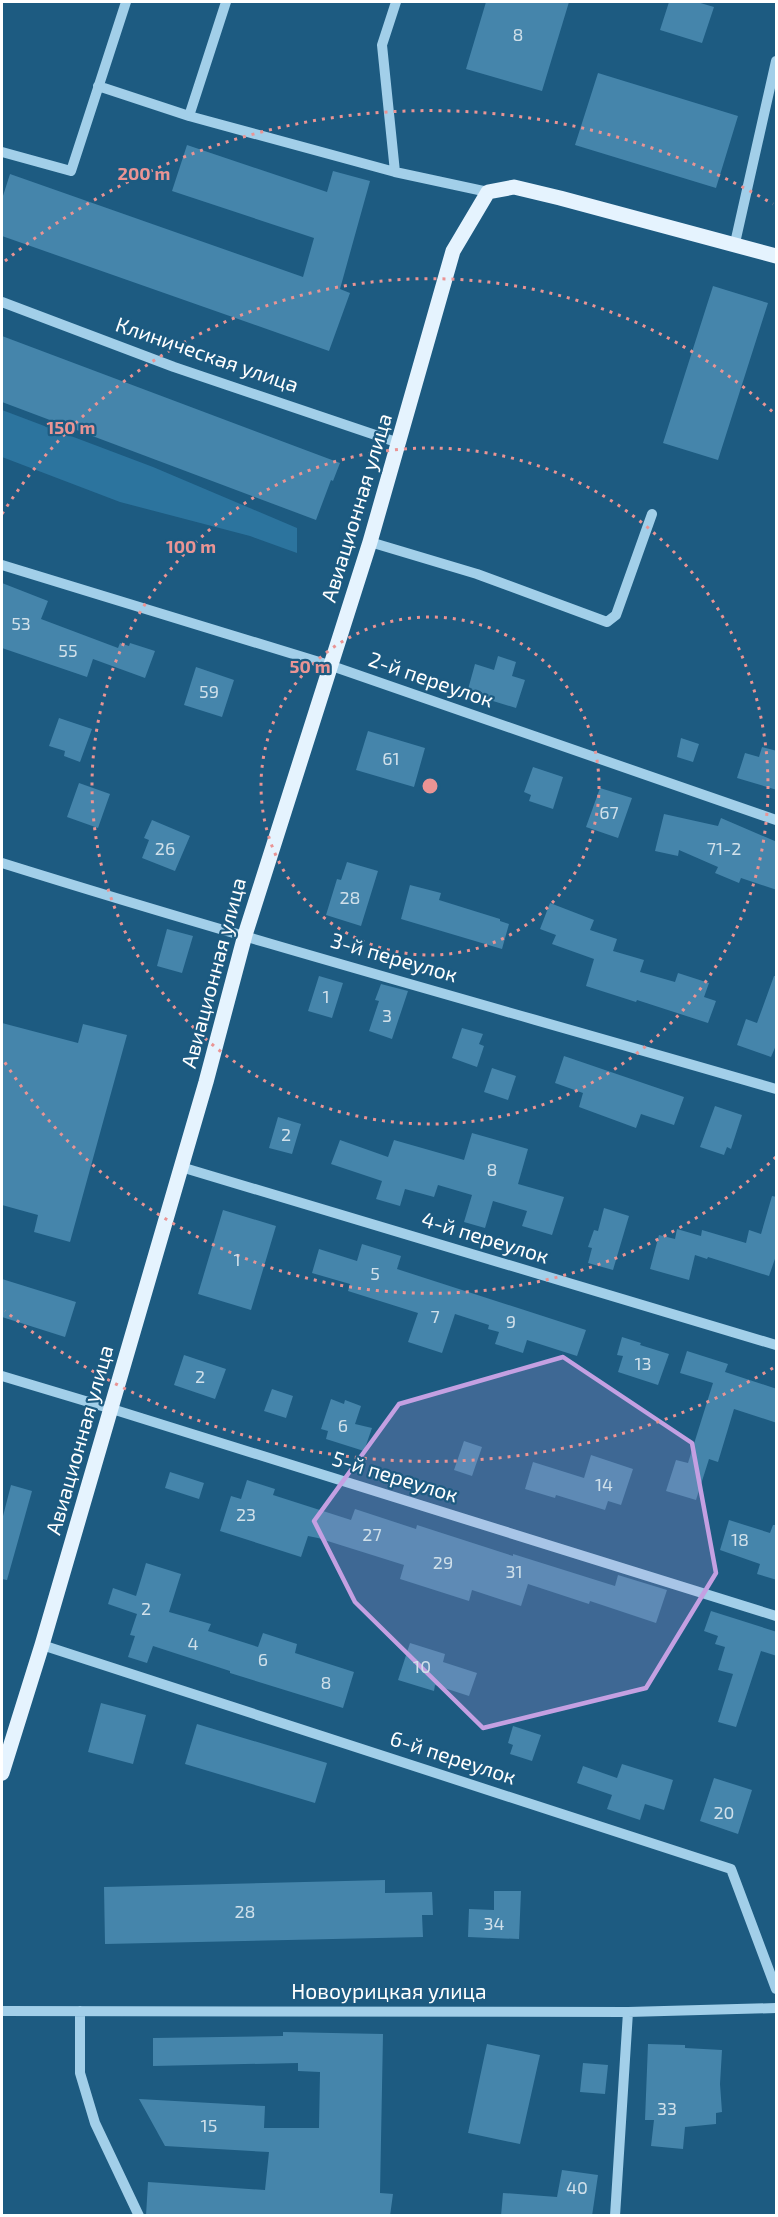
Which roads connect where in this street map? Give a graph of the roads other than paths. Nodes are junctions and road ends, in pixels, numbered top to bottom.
1 (126, 2) edge
2 (226, 2) edge
3 (396, 2) edge
4 (777, 61) edge
5 (98, 86) junction
6 (189, 116) junction
7 (2, 152) edge
8 (395, 172) junction
9 (488, 192) junction
10 (735, 243) junction
11 (777, 256) edge
12 (2, 302) edge
13 (399, 443) junction
14 (652, 514) dead end
15 (370, 542) junction
16 (2, 566) edge
17 (329, 665) junction
18 (777, 820) edge
19 (2, 863) edge
20 (244, 935) junction
21 (777, 1089) edge
22 (181, 1167) junction
23 (777, 1345) edge
24 (2, 1376) edge
25 (111, 1409) junction
26 (777, 1616) edge
27 (42, 1646) junction
28 (2, 1773) edge
29 (777, 1989) edge
30 (777, 2008) edge
31 (2, 2011) edge
32 (80, 2011) junction
33 (628, 2012) junction
34 (139, 2216) edge
35 (615, 2216) edge

1 - 5 street
2 - 6 street
3 - 8 street
4 - 10 street
5 - 6 street
5 - 7 street
6 - 8 street
8 - 9 street
9 - 10 main road
9 - 13 main road, Авиационная улица
10 - 11 main road
12 - 13 street, Клиническая улица
13 - 15 main road, Авиационная улица
14 - 15 street
15 - 17 main road, Авиационная улица
16 - 17 street, 2-й переулок
17 - 18 street, 2-й переулок
17 - 20 main road, Авиационная улица
19 - 20 street, 3-й переулок
20 - 21 street, 3-й переулок
20 - 22 main road, Авиационная улица
22 - 23 street, 4-й переулок
22 - 25 main road, Авиационная улица
24 - 25 street, 5-й переулок
25 - 26 street, 5-й переулок
25 - 27 main road, Авиационная улица
27 - 28 main road, Авиационная улица
27 - 29 street, 6-й переулок
30 - 33 street, Новоурицкая улица
31 - 32 street, Новоурицкая улица
32 - 33 street, Новоурицкая улица
32 - 34 street
33 - 35 street

